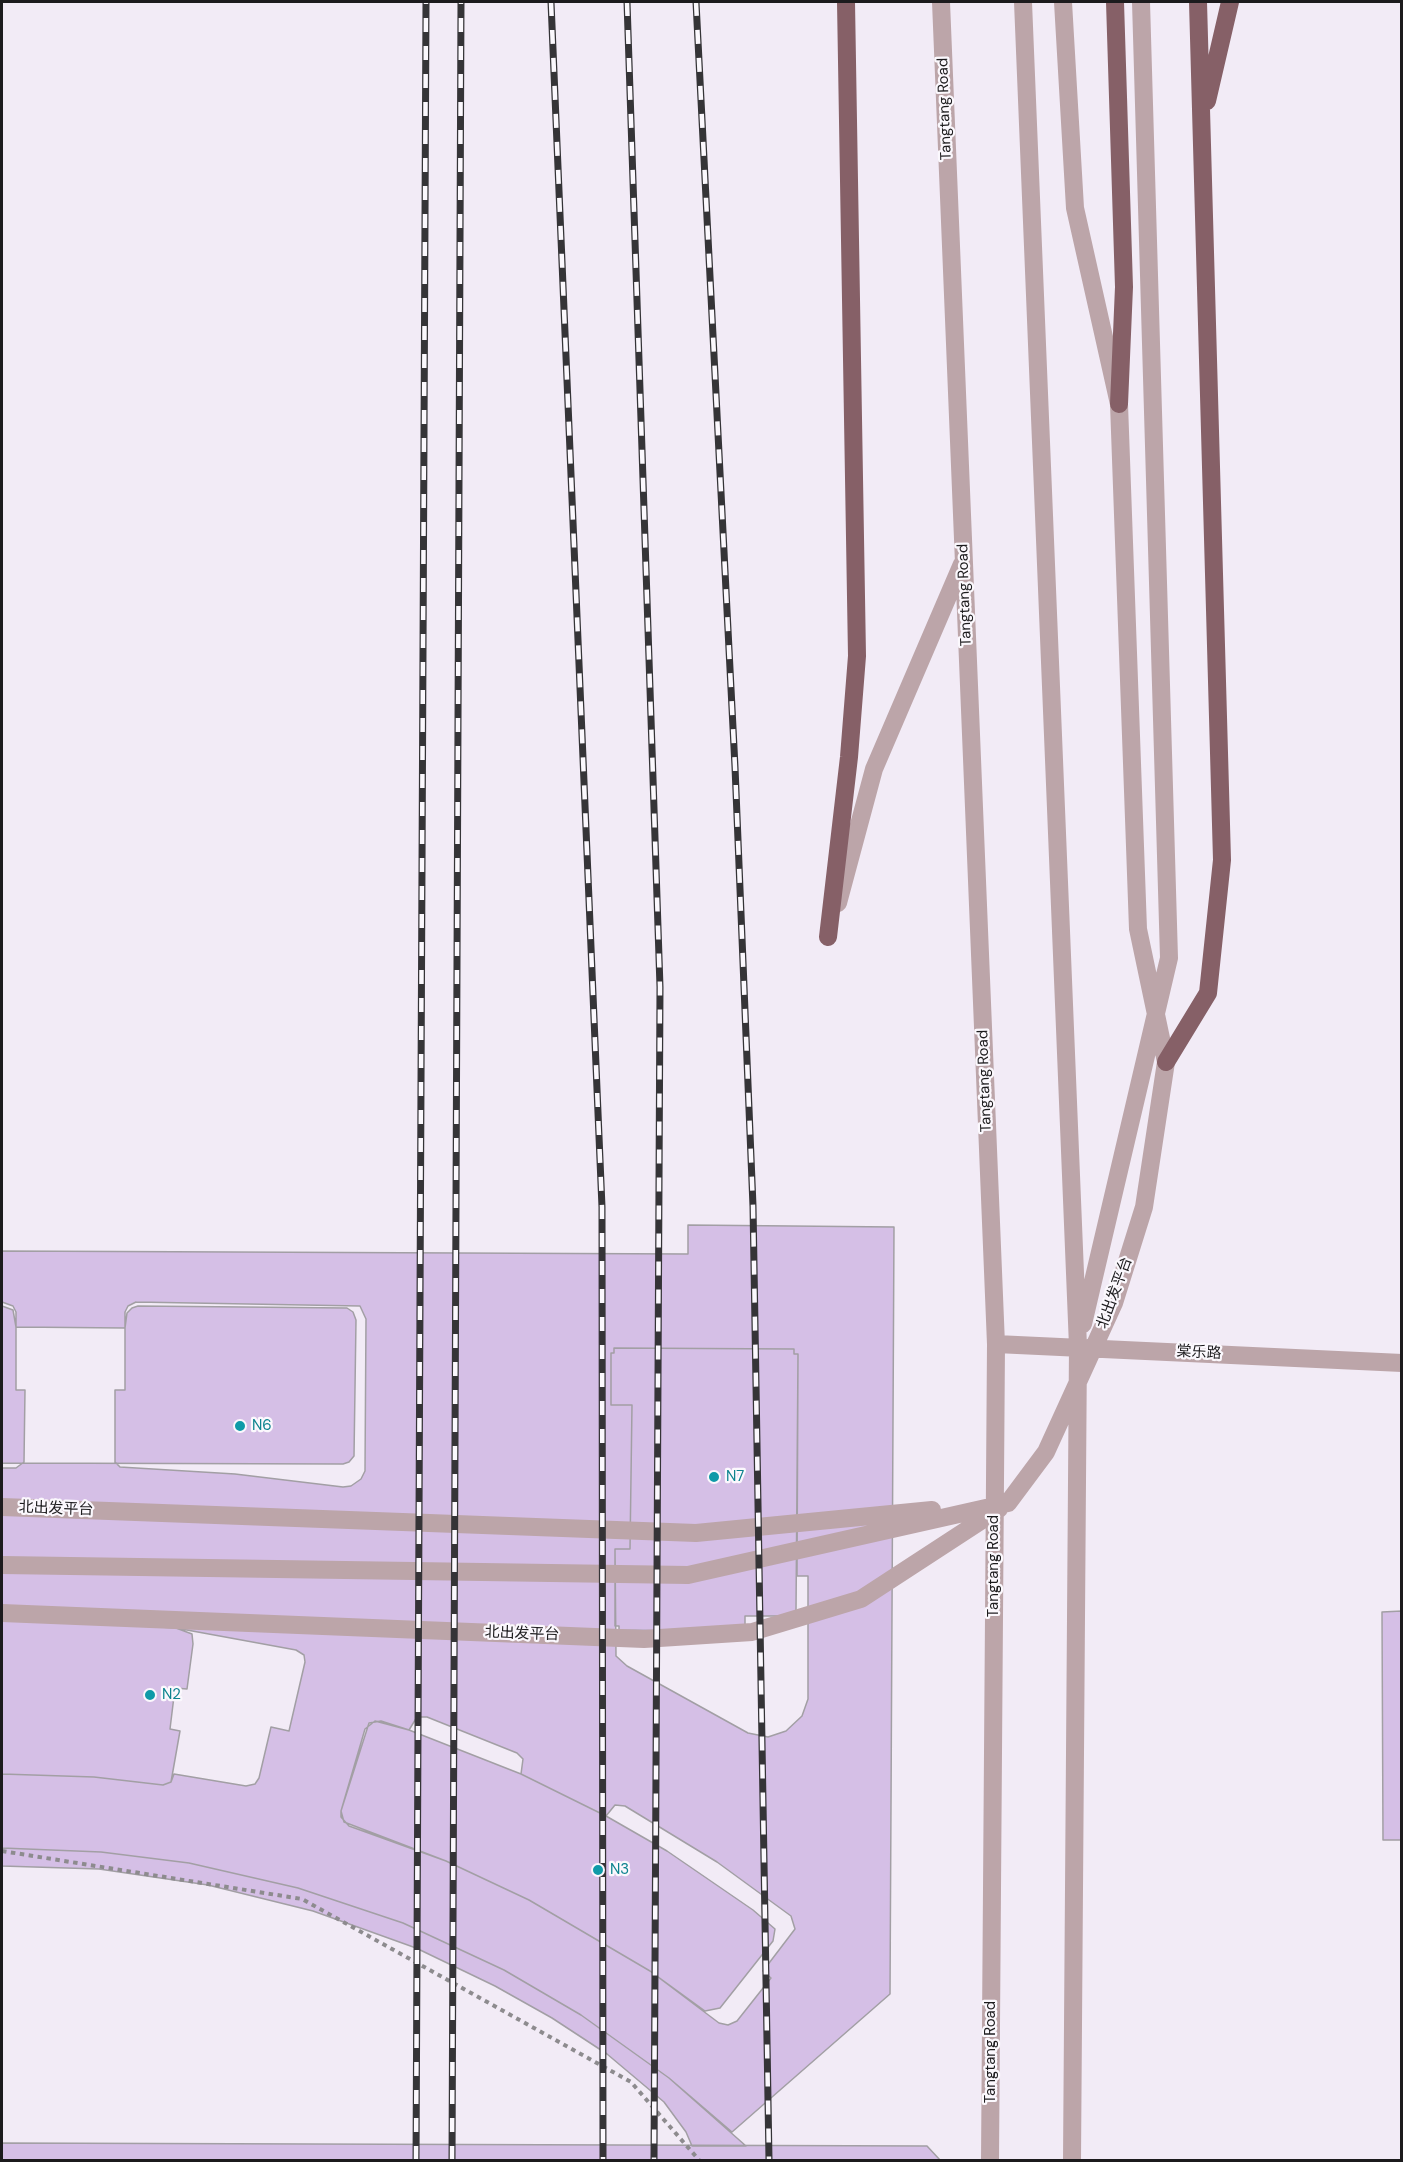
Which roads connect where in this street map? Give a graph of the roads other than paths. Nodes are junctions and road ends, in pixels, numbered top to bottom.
1 (846, 2) edge
2 (941, 2) edge
3 (1023, 2) edge
4 (1063, 2) edge
5 (1115, 2) edge
6 (1141, 2) edge
7 (1198, 2) edge
8 (1230, 2) edge
9 (1201, 126) junction
10 (1119, 404) junction
11 (964, 559) junction
12 (828, 938) joint
13 (1166, 1062) junction
14 (996, 1344) junction
15 (1078, 1346) junction
16 (1401, 1363) edge
17 (1008, 1503) junction
18 (2, 1507) edge
19 (2, 1565) edge
20 (2, 1613) edge
21 (990, 2160) edge
22 (1072, 2160) edge

1 - 12 main road
2 - 11 street, Tangtang Road
3 - 15 street
4 - 10 street
5 - 10 main road
6 - 15 street
7 - 9 main road
8 - 9 main road
9 - 13 main road
10 - 13 street
11 - 12 street
11 - 14 street, Tangtang Road
13 - 17 street, 北出发平台
14 - 15 street, 棠乐路
14 - 21 street, Tangtang Road
15 - 16 street, 棠乐路
15 - 22 street
17 - 18 street, 北出发平台
17 - 19 street
17 - 20 street, 北出发平台

